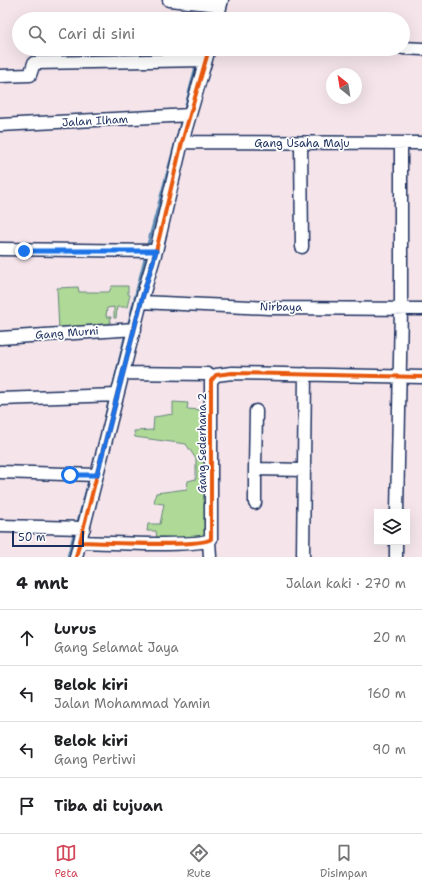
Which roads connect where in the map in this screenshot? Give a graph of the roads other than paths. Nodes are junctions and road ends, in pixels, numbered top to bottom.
1 (169, 0) edge
2 (221, 3) edge
3 (410, 48) edge
4 (422, 49) edge
5 (170, 56) edge
6 (206, 56) edge
7 (0, 76) edge
8 (190, 115) junction
9 (0, 125) edge
10 (182, 142) junction
11 (301, 143) junction
12 (401, 143) junction
13 (422, 143) edge
14 (302, 247) dead end
15 (0, 249) edge
16 (156, 251) junction
17 (141, 302) junction
18 (401, 309) junction
19 (422, 309) edge
20 (135, 329) junction
21 (0, 338) edge
22 (123, 373) junction
23 (305, 374) junction
24 (399, 375) junction
25 (422, 377) edge
26 (213, 378) junction
27 (117, 395) junction
28 (0, 399) edge
29 (256, 411) dead end
30 (255, 469) junction
31 (304, 470) junction
32 (0, 472) edge
33 (97, 475) junction
34 (255, 503) dead end
35 (397, 509) edge
36 (0, 526) edge
37 (84, 528) junction
38 (209, 540) junction
39 (80, 542) junction
40 (396, 545) edge
41 (76, 557) edge
42 (210, 557) edge
43 (302, 557) edge
44 (396, 557) edge

1 - 2 street
3 - 4 street
5 - 7 street
6 - 8 street
8 - 9 street, Jalan Ilham
8 - 10 street
10 - 11 street, Gang Usaha Maju
10 - 16 street
11 - 12 street, Gang Usaha Maju
11 - 14 street
12 - 13 street, Gang Usaha Maju
12 - 18 street
15 - 16 street
16 - 17 street
17 - 18 street, Nirbaya
17 - 20 street
18 - 19 street, Nirbaya
18 - 24 street
20 - 21 street, Gang Murni
20 - 22 street
22 - 26 street
22 - 27 street
23 - 24 street, Gang Sederhana 2
23 - 26 street, Gang Sederhana 2
23 - 31 street
24 - 25 street, Gang Sederhana 2
24 - 35 street
26 - 38 street, Gang Sederhana 2
27 - 28 street
27 - 33 street
29 - 30 street
30 - 31 street
30 - 34 street
31 - 43 street
32 - 33 street
33 - 37 street
36 - 37 street
37 - 39 street
38 - 39 street
38 - 42 street, Gang Sederhana 2
39 - 41 street
40 - 44 street

